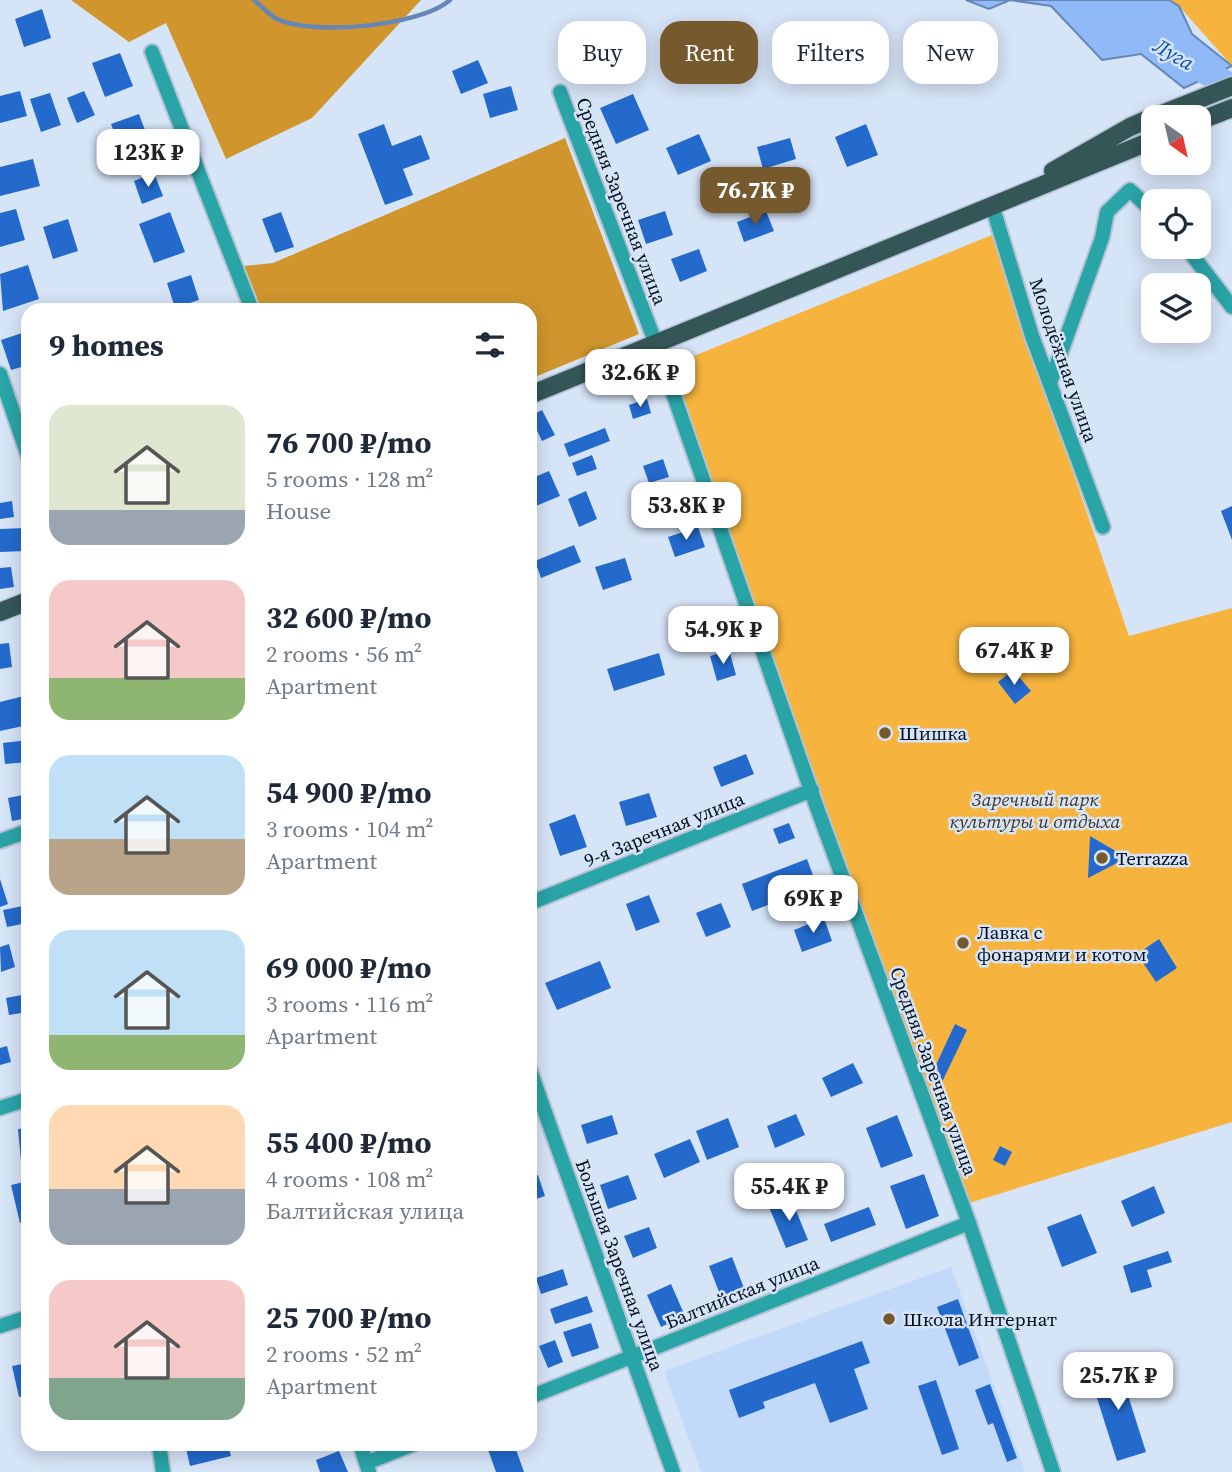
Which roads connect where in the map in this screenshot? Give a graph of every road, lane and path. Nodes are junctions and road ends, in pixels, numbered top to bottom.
1 (152, 52) dead end
2 (1232, 86) edge
3 (560, 92) dead end
4 (1184, 105) edge
5 (1232, 108) edge
6 (1211, 116) edge
7 (1141, 122) edge
8 (1141, 145) edge
9 (1141, 201) edge
10 (992, 205) junction
11 (1195, 259) edge
12 (248, 303) edge
13 (1232, 307) edge
14 (656, 344) junction
15 (0, 374) edge
16 (1050, 383) junction
17 (537, 392) edge
18 (21, 436) edge
19 (1103, 527) dead end
20 (21, 604) edge
21 (0, 612) edge
22 (812, 790) junction
23 (21, 834) edge
24 (0, 841) edge
25 (537, 900) edge
26 (537, 1090) edge
27 (21, 1101) edge
28 (0, 1108) edge
29 (968, 1223) junction
30 (21, 1319) edge
31 (0, 1326) edge
32 (632, 1357) junction
33 (537, 1394) edge
34 (160, 1451) edge
35 (400, 1451) edge
36 (367, 1467) edge
37 (163, 1472) edge
38 (673, 1472) edge
39 (1054, 1472) edge

1 - 12 street
2 - 4 main road
3 - 14 street, Средняя Заречная улица
5 - 6 main road
7 - 10 main road
8 - 10 main road
9 - 16 street
10 - 14 main road
10 - 16 street, Молодёжная улица
11 - 13 street
14 - 17 main road
14 - 22 street, Средняя Заречная улица
15 - 18 street
16 - 19 street, Молодёжная улица
20 - 21 main road
22 - 25 street, 9-я Заречная улица
22 - 29 street, Средняя Заречная улица
23 - 24 street
26 - 32 street, Большая Заречная улица
27 - 28 street
29 - 32 street, Балтийская улица
29 - 39 street, Средняя Заречная улица
30 - 31 street
32 - 33 street, Балтийская улица
32 - 38 street, Большая Заречная улица
34 - 37 street
35 - 36 street

